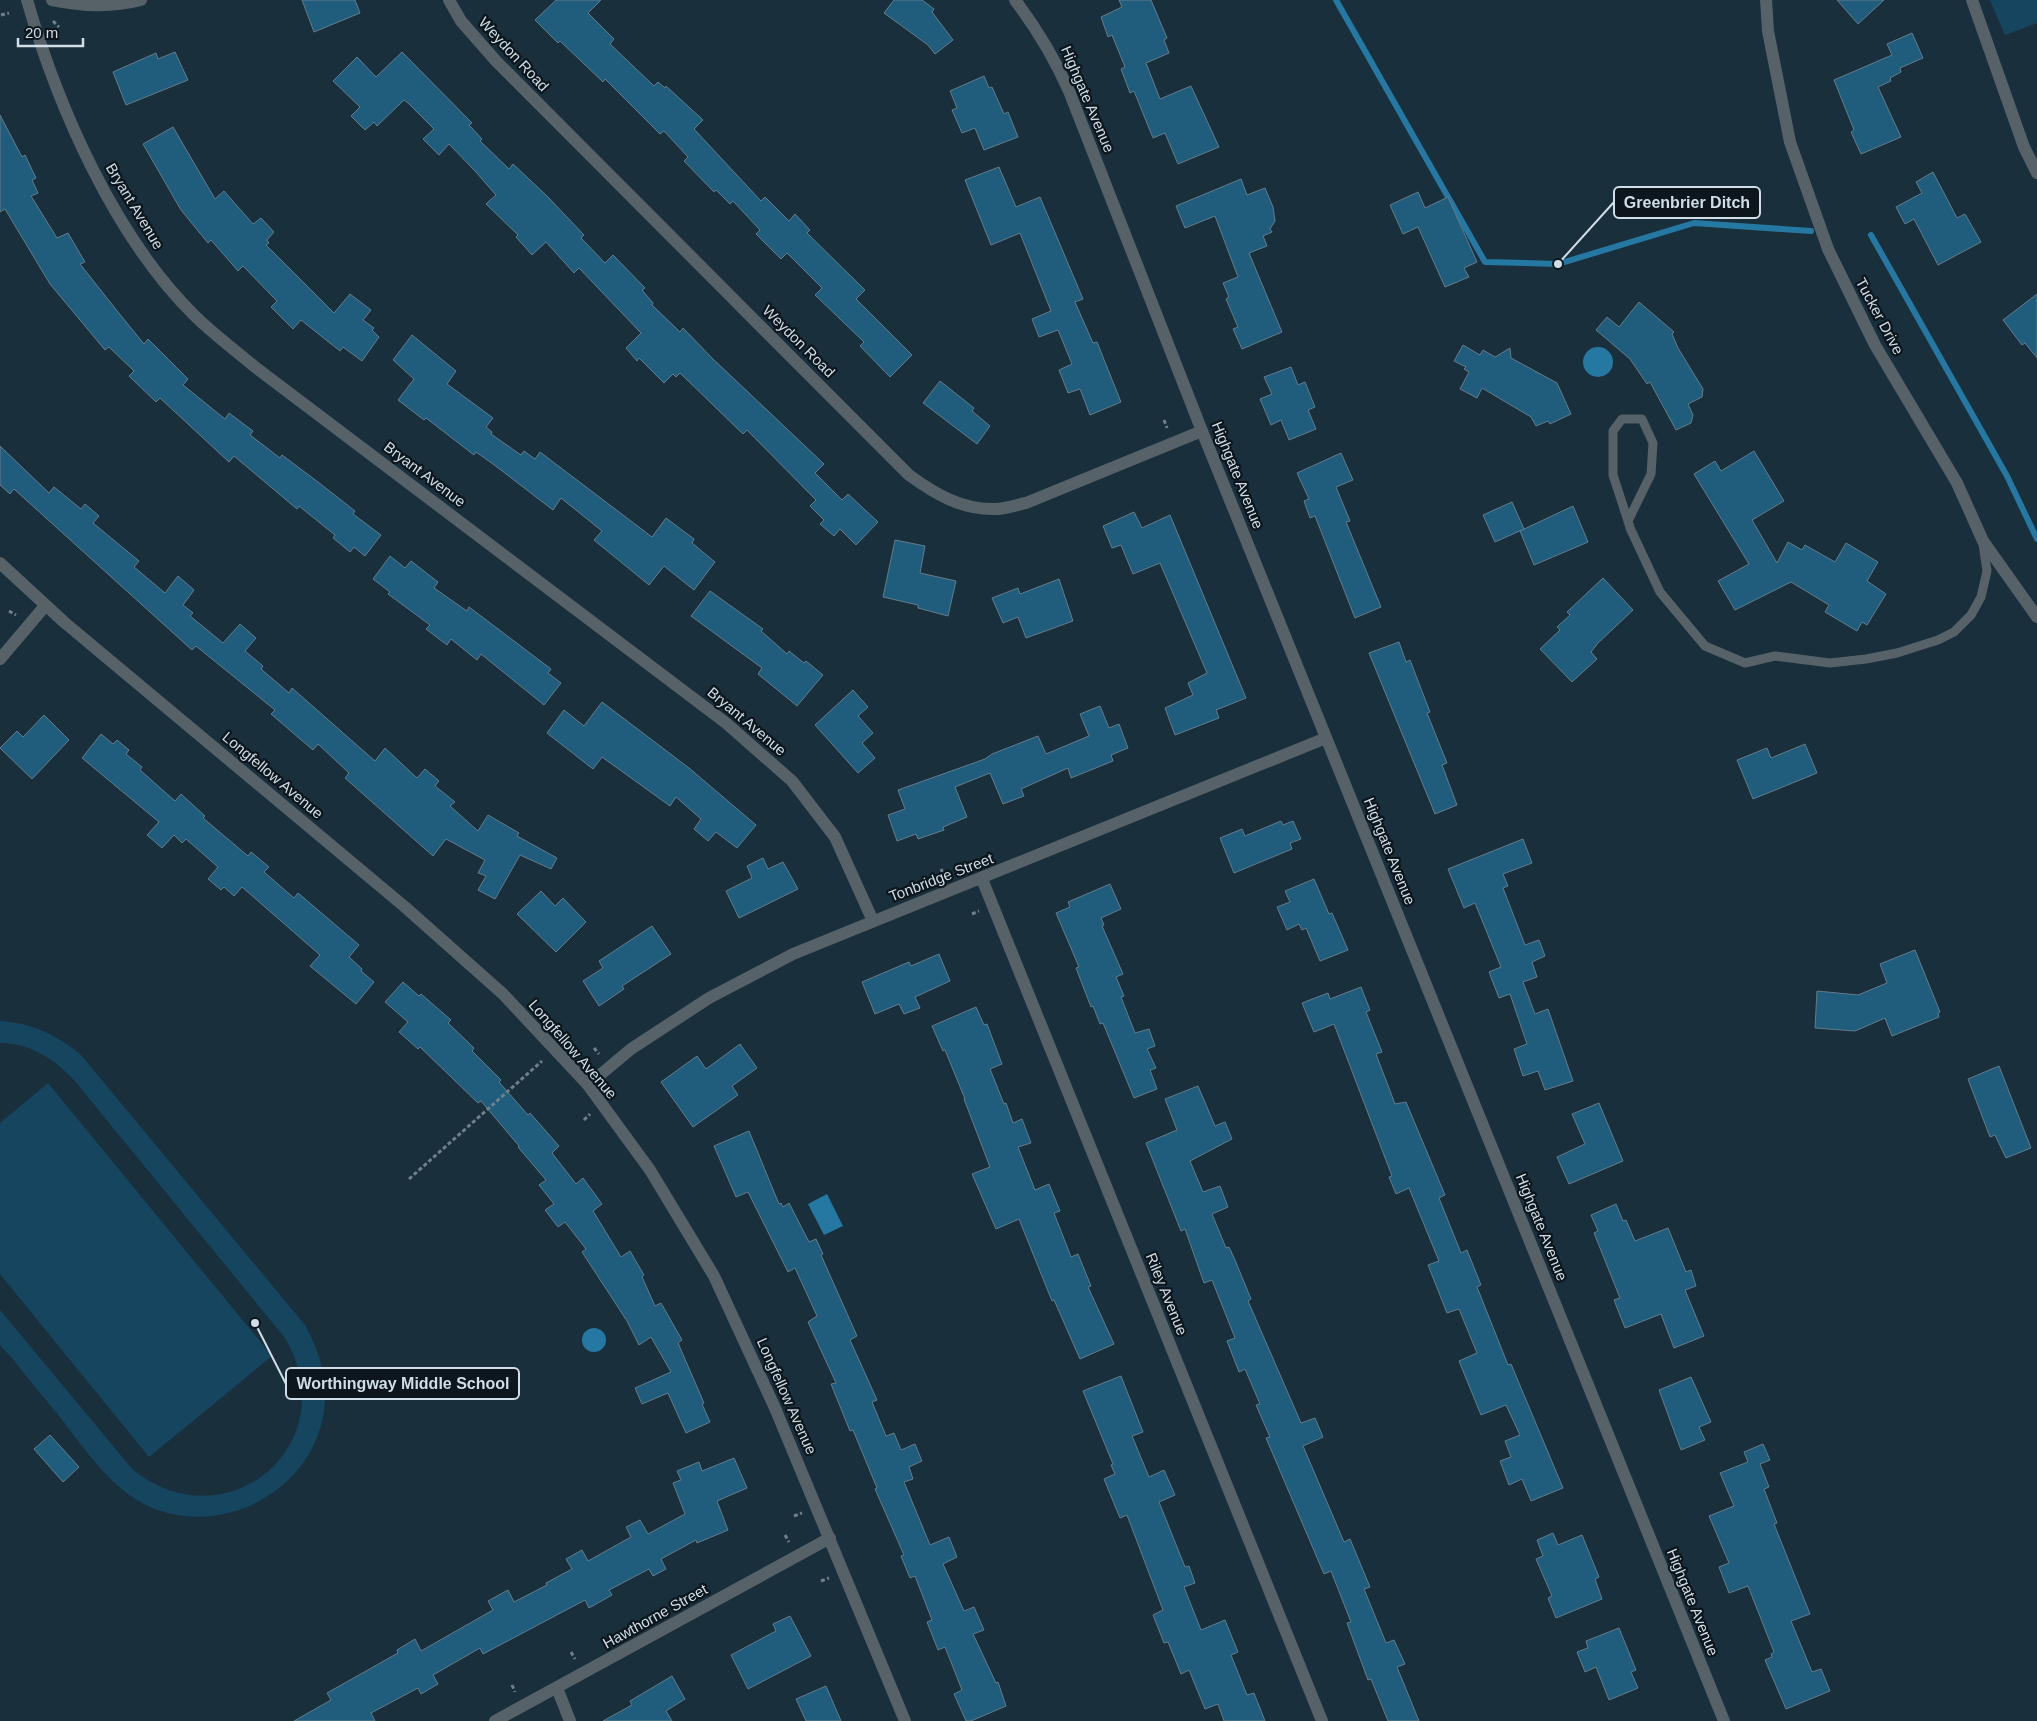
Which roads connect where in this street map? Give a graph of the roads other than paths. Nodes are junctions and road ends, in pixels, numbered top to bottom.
1 (27, 0) edge
2 (52, 0) edge
3 (140, 0) edge
4 (449, 0) edge
5 (1014, 0) edge
6 (1766, 0) edge
7 (1972, 0) edge
8 (2037, 173) edge
9 (1202, 430) junction
10 (1628, 521) junction
11 (1983, 539) junction
12 (0, 563) edge
13 (45, 606) junction
14 (2037, 617) edge
15 (0, 659) edge
16 (1326, 738) junction
17 (982, 879) junction
18 (873, 921) junction
19 (588, 1085) junction
20 (830, 1538) junction
21 (557, 1688) junction
22 (495, 1721) edge
23 (570, 1721) edge
24 (905, 1721) edge
25 (1322, 1721) edge
26 (1724, 1721) edge

1 - 18 street, Bryant Avenue
2 - 3 street
4 - 9 street, Weydon Road
5 - 9 street, Highgate Avenue
6 - 11 street, Tucker Drive
7 - 8 street
9 - 16 street, Highgate Avenue
10 - 10 lane
10 - 11 lane
11 - 14 street, Tucker Drive
12 - 13 street, Longfellow Avenue
13 - 15 street
13 - 19 street, Longfellow Avenue
16 - 17 street, Tonbridge Street
16 - 26 street, Highgate Avenue
17 - 18 street, Tonbridge Street
17 - 25 street, Riley Avenue
18 - 19 street, Tonbridge Street
19 - 20 street, Longfellow Avenue
20 - 21 street, Hawthorne Street
20 - 24 street, Longfellow Avenue
21 - 22 street, Hawthorne Street
21 - 23 street

